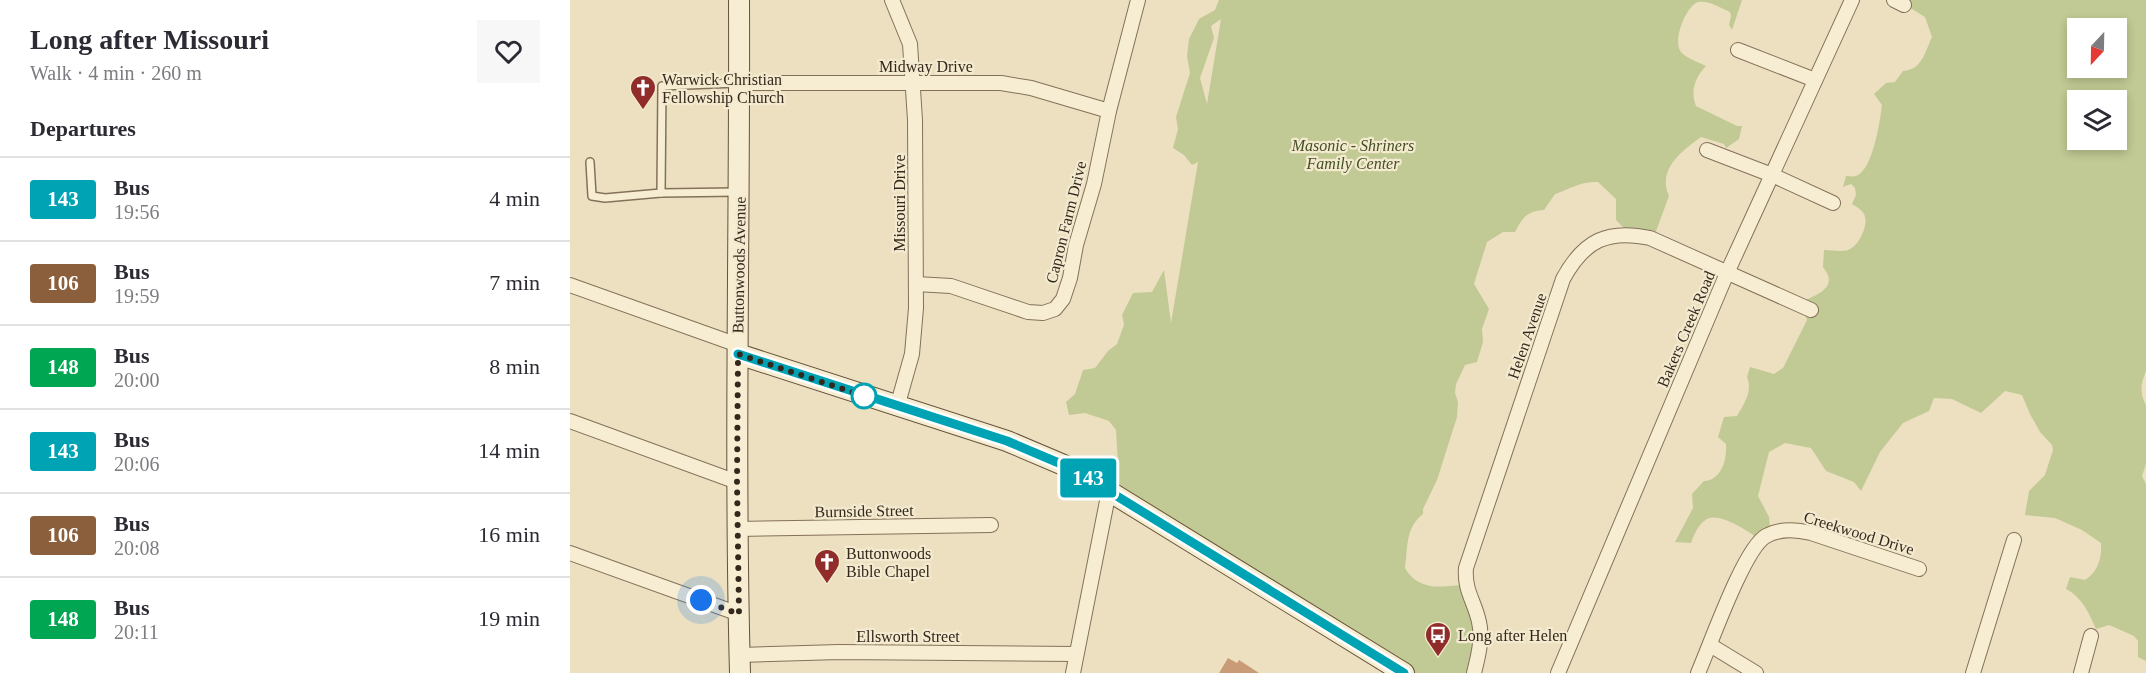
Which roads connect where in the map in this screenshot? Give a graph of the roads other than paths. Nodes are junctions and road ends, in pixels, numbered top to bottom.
1 (739, 0) edge
2 (892, 0) edge
3 (1138, 0) edge
4 (1852, 0) edge
5 (1738, 50) dead end
6 (1815, 80) junction
7 (740, 83) junction
8 (913, 83) junction
9 (1109, 111) junction
10 (1707, 150) dead end
11 (590, 162) dead end
12 (1772, 175) junction
13 (740, 192) junction
14 (661, 193) junction
15 (1833, 203) dead end
16 (1727, 273) junction
17 (916, 284) junction
18 (570, 285) edge
19 (1810, 310) dead end
20 (738, 350) junction
21 (897, 406) junction
22 (570, 421) edge
23 (737, 482) junction
24 (1109, 491) junction
25 (991, 525) dead end
26 (737, 529) junction
27 (2013, 540) dead end
28 (570, 553) edge
29 (1919, 569) dead end
30 (739, 614) junction
31 (2091, 636) dead end
32 (1710, 645) junction
33 (1076, 654) junction
34 (740, 664) edge
35 (1073, 673) edge
36 (1404, 673) edge
37 (1474, 673) edge
38 (1558, 673) edge
39 (1698, 673) edge
40 (1756, 673) edge
41 (1973, 673) edge
42 (2081, 673) edge

1 - 7 street, Buttonwoods Avenue
2 - 8 street, Missouri Drive
3 - 9 street, Capron Farm Drive
4 - 6 street, Bakers Creek Road
5 - 6 street
6 - 12 street, Bakers Creek Road
7 - 8 street, Midway Drive
7 - 13 street, Buttonwoods Avenue
7 - 14 lane
8 - 9 street, Midway Drive
8 - 17 street, Missouri Drive
9 - 17 street, Capron Farm Drive
10 - 12 street
11 - 14 lane
12 - 15 street
12 - 16 street, Bakers Creek Road
13 - 14 lane
13 - 20 street, Buttonwoods Avenue
16 - 19 street, Helen Avenue
16 - 37 street, Helen Avenue
16 - 38 street, Bakers Creek Road
17 - 21 street, Missouri Drive
18 - 20 street
20 - 21 street
20 - 23 street, Buttonwoods Avenue
21 - 24 street
22 - 23 street
23 - 26 street, Buttonwoods Avenue
24 - 33 street
24 - 36 street
25 - 26 street, Burnside Street
26 - 30 street, Buttonwoods Avenue
27 - 41 street
28 - 30 street
29 - 32 street, Creekwood Drive
30 - 34 street, Buttonwoods Avenue
31 - 42 street
32 - 39 street, Creekwood Drive
32 - 40 street
33 - 34 street, Ellsworth Street
33 - 35 street

